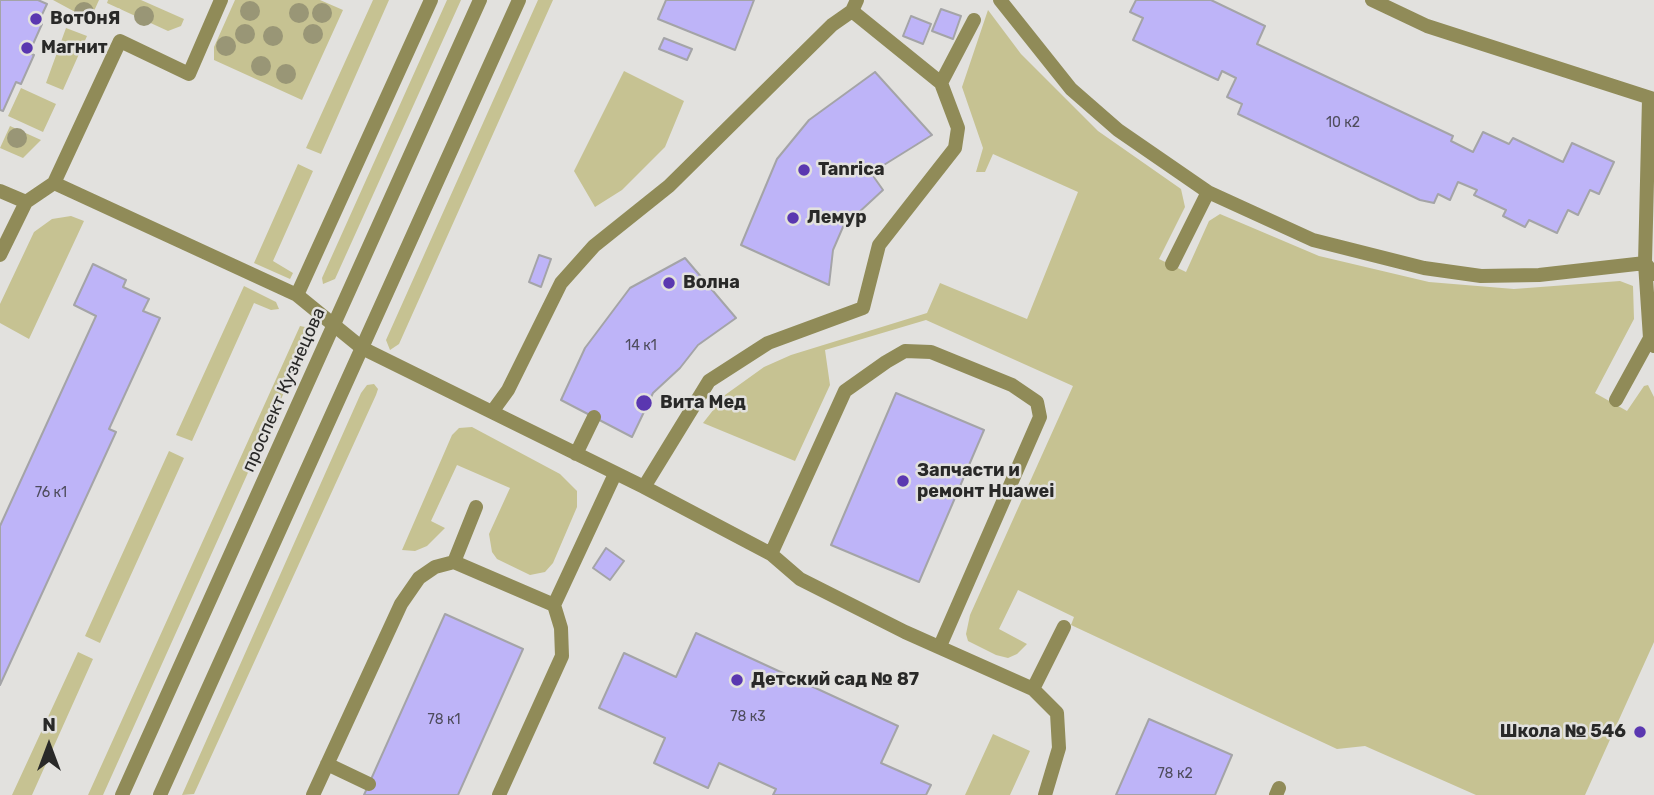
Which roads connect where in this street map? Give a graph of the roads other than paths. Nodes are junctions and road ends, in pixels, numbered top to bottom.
1 (221, 0) edge
2 (431, 0) edge
3 (480, 0) edge
4 (519, 0) edge
5 (1000, 0) edge
6 (1372, 0) edge
7 (854, 5) edge
8 (974, 19) dead end
9 (941, 83) junction
10 (1651, 99) edge
11 (54, 183) junction
12 (0, 191) edge
13 (1208, 192) junction
14 (26, 202) junction
15 (0, 256) edge
16 (1172, 264) dead end
17 (1650, 269) edge
18 (297, 295) junction
19 (335, 324) junction
20 (1652, 342) edge
21 (362, 348) junction
22 (1616, 400) dead end
23 (492, 412) junction
24 (594, 417) dead end
25 (576, 454) junction
26 (615, 474) junction
27 (644, 487) junction
28 (476, 507) dead end
29 (771, 554) junction
30 (454, 562) junction
31 (554, 605) junction
32 (1064, 627) dead end
33 (940, 646) junction
34 (1033, 689) junction
35 (327, 764) junction
36 (369, 784) dead end
37 (121, 795) edge
38 (160, 795) edge
39 (313, 795) edge
40 (499, 795) edge
41 (1045, 795) edge

1 - 11 street
2 - 18 street
3 - 19 street, проспект Кузнецова
4 - 21 street
5 - 13 street
6 - 10 street
7 - 9 street
7 - 23 street
8 - 9 street
9 - 27 street
10 - 17 street
11 - 14 street
11 - 18 street
12 - 14 street
13 - 16 street
13 - 17 street
14 - 15 street
17 - 20 street
18 - 19 street
19 - 21 street
19 - 37 street, проспект Кузнецова
20 - 22 street
21 - 23 street
21 - 38 street
23 - 25 street
24 - 25 street
25 - 26 street
26 - 27 street
26 - 31 street
27 - 29 street
28 - 30 street
29 - 33 street
29 - 33 street
30 - 31 street
30 - 35 street
31 - 40 street
32 - 34 street
33 - 34 street
34 - 41 street
35 - 36 street
35 - 39 street

